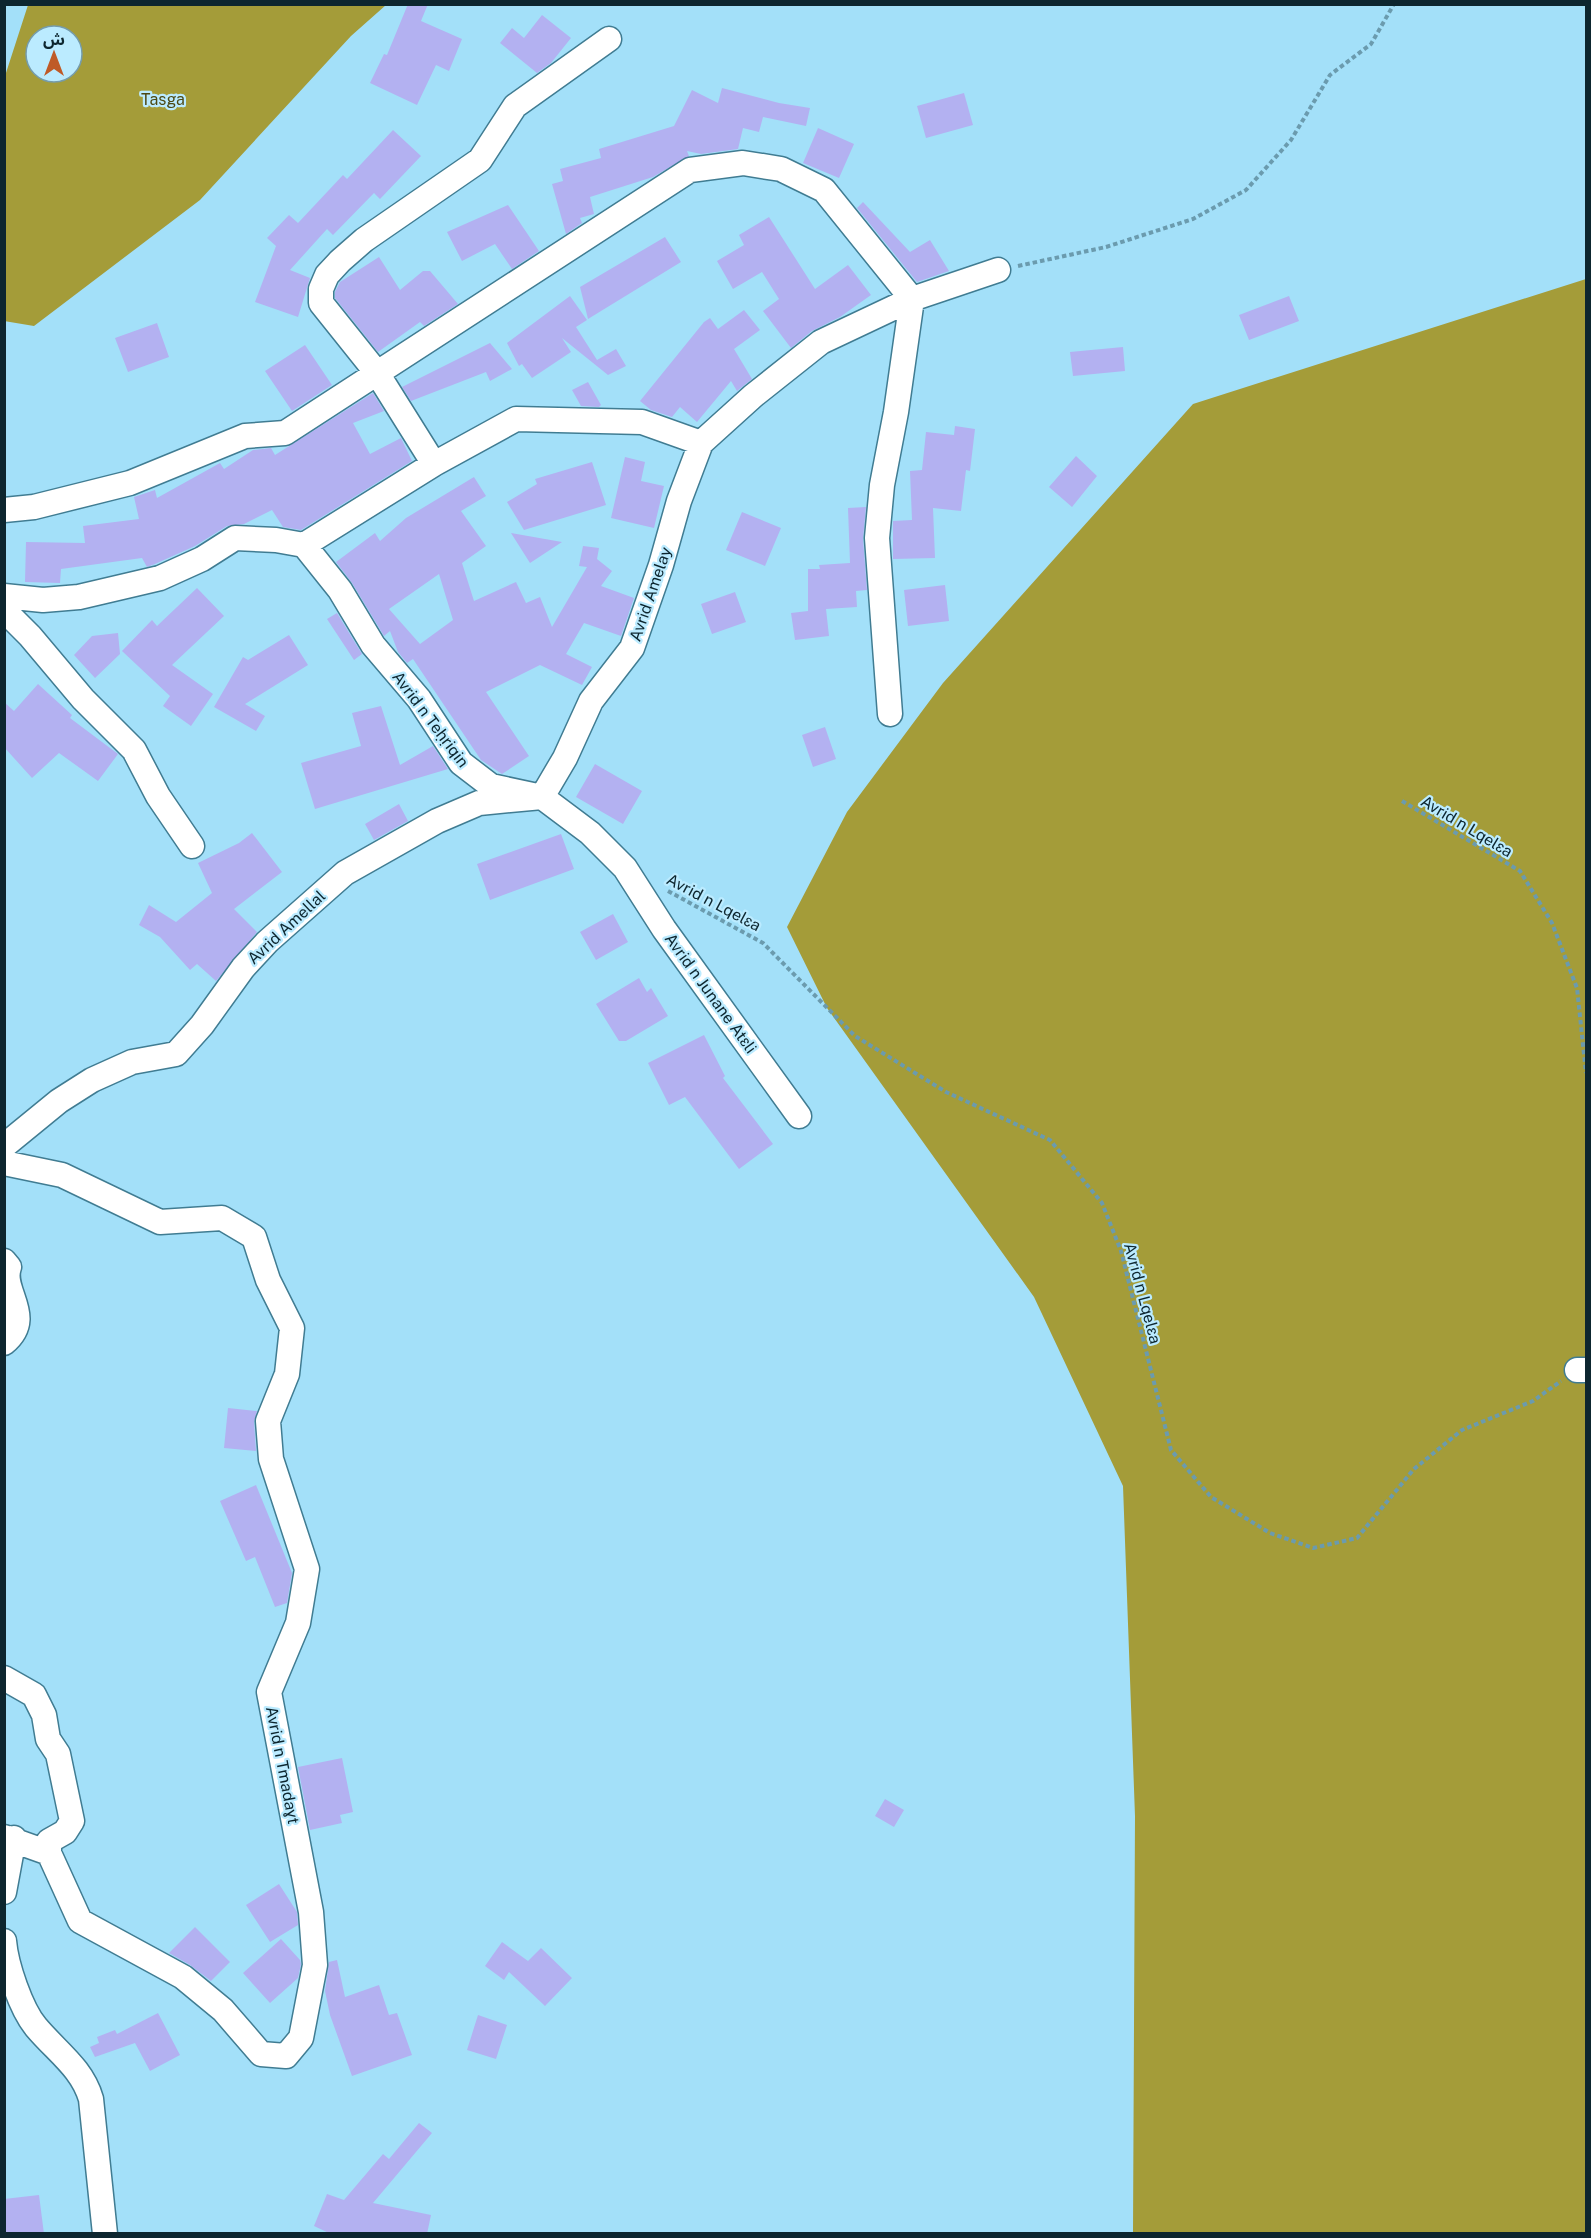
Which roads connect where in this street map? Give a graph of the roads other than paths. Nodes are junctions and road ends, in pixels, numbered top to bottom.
1 (609, 39) dead end
2 (998, 270) road end
3 (912, 299) junction
4 (376, 373) junction
5 (701, 443) junction
6 (434, 464) junction
7 (4, 510) edge
8 (304, 545) junction
9 (4, 596) edge
10 (4, 610) edge
11 (890, 714) dead end
12 (542, 797) junction
13 (192, 846) dead end
14 (625, 868) joint
15 (799, 1116) dead end
16 (4, 1146) edge
17 (4, 1163) edge
18 (4, 1261) edge
19 (4, 1343) edge
20 (4, 1678) edge
21 (9, 1838) edge
22 (49, 1853) junction
23 (4, 1892) edge
24 (4, 1941) edge
25 (105, 2234) edge

1 - 4 street
2 - 3 street
3 - 4 street
3 - 5 street
3 - 11 street
4 - 6 street
4 - 7 street
5 - 6 street
5 - 12 street, Avrid Amelay
6 - 8 street
8 - 9 street
8 - 12 street, Avrid n Teḥṛiqin
10 - 13 street
12 - 14 street, Avrid n Teḥṛiqin
12 - 16 street, Avrid Amellal
14 - 15 street, Avrid n Junane Atɛli
17 - 22 street, Avrid n Tmadaɣt
18 - 19 street
20 - 22 street
21 - 22 street
21 - 23 street
24 - 25 street

